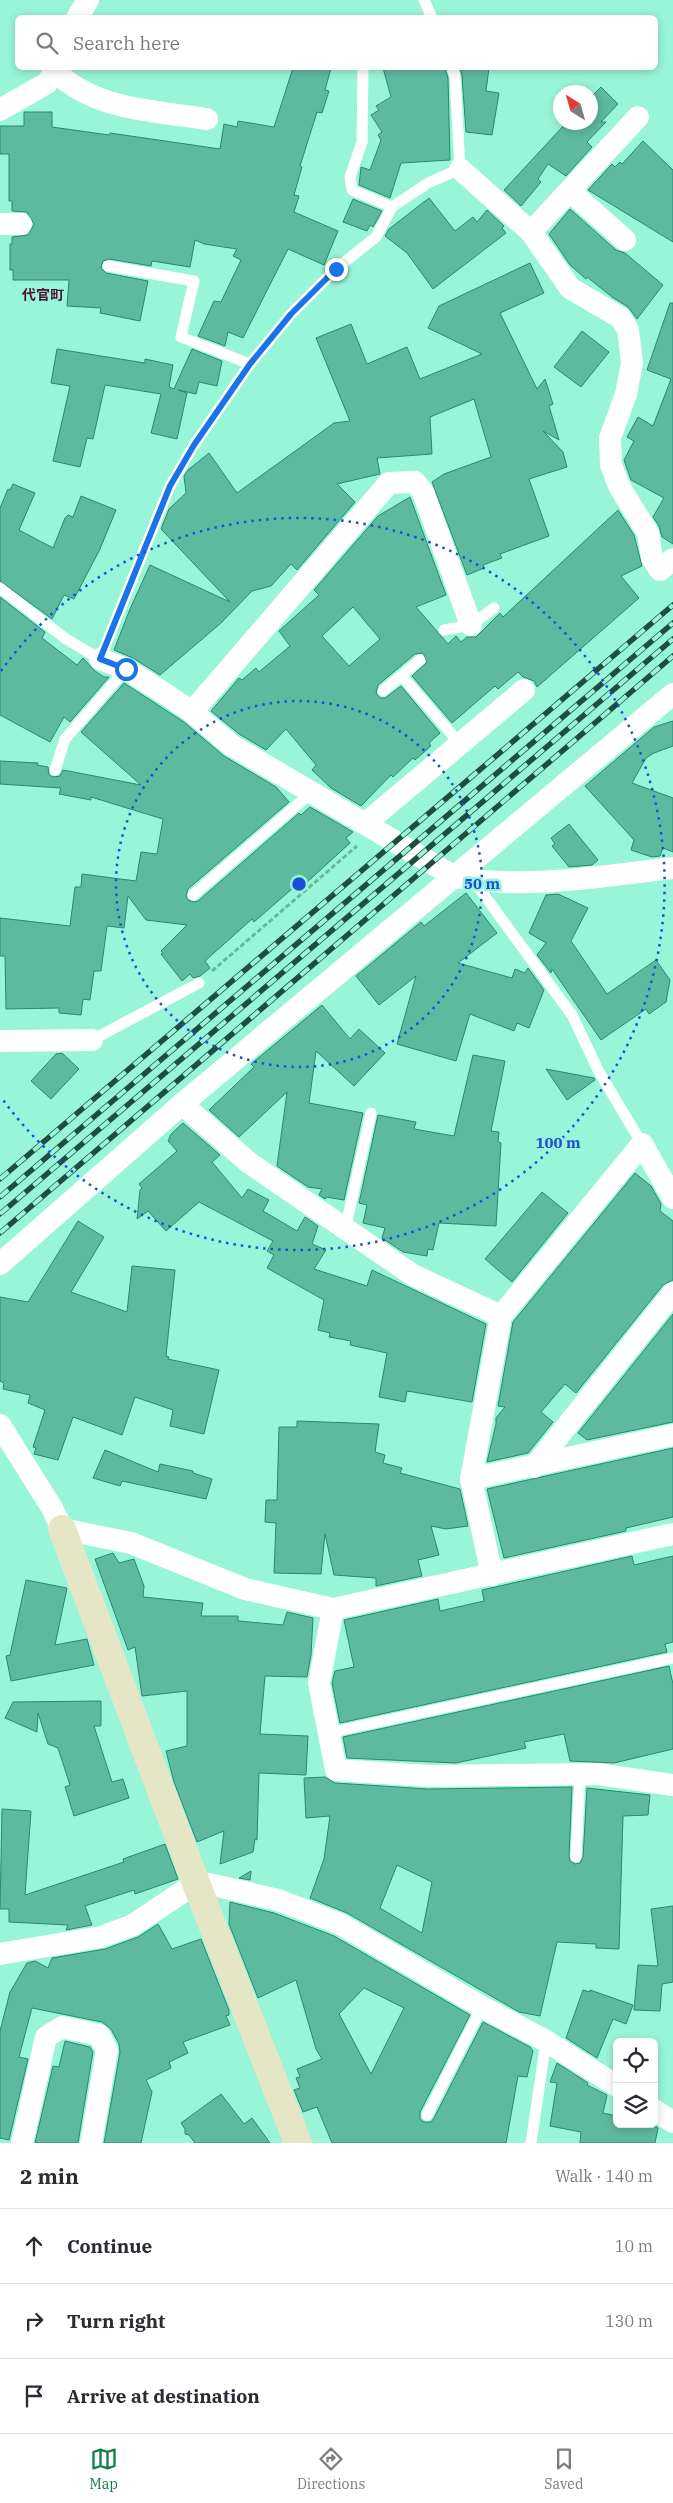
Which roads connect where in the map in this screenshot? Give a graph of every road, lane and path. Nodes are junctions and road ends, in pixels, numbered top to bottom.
1 (88, 0) edge
2 (424, 0) edge
3 (79, 15) edge
4 (431, 15) edge
5 (57, 70) edge
6 (363, 70) edge
7 (453, 70) edge
8 (0, 110) edge
9 (638, 118) dead end
10 (207, 119) dead end
11 (460, 169) junction
12 (571, 192) junction
13 (392, 207) junction
14 (532, 232) junction
15 (625, 240) dead end
16 (108, 266) dead end
17 (250, 364) junction
18 (673, 559) edge
19 (0, 588) edge
20 (494, 608) dead end
21 (471, 625) junction
22 (444, 630) dead end
23 (100, 659) junction
24 (420, 660) dead end
25 (126, 669) junction
26 (402, 676) junction
27 (524, 690) dead end
28 (384, 691) dead end
29 (673, 694) edge
30 (192, 712) junction
31 (460, 744) junction
32 (54, 770) dead end
33 (312, 792) junction
34 (371, 826) junction
35 (673, 868) edge
36 (464, 879) junction
37 (193, 895) dead end
38 (199, 983) joint
39 (0, 1040) edge
40 (92, 1040) joint
41 (182, 1104) junction
42 (372, 1113) dead end
43 (642, 1144) junction
44 (673, 1198) edge
45 (345, 1230) junction
46 (0, 1264) edge
47 (673, 1292) edge
48 (501, 1316) junction
49 (0, 1425) edge
50 (673, 1435) edge
51 (534, 1466) junction
52 (471, 1479) junction
53 (62, 1529) junction
54 (673, 1534) edge
55 (492, 1575) junction
56 (333, 1609) junction
57 (673, 1658) edge
58 (328, 1733) junction
59 (580, 1774) junction
60 (673, 1785) edge
61 (576, 1857) dead end
62 (196, 1883) junction
63 (0, 1954) edge
64 (482, 2007) junction
65 (546, 2040) junction
66 (613, 2083) edge
67 (658, 2113) edge
68 (427, 2114) dead end
69 (673, 2122) edge
70 (22, 2143) edge
71 (91, 2143) edge
72 (298, 2143) edge
73 (532, 2143) edge

1 - 3 street
2 - 4 lane
5 - 8 street
5 - 10 street
6 - 13 lane
7 - 11 lane
9 - 12 street
11 - 13 lane
11 - 14 street
12 - 14 street
12 - 15 street
13 - 17 lane
14 - 18 street
16 - 17 lane
17 - 23 lane
19 - 23 lane
20 - 21 lane
21 - 22 lane
21 - 30 street
23 - 25 street
24 - 26 lane
25 - 30 street
25 - 32 lane
26 - 28 lane
26 - 31 lane
27 - 31 street
29 - 36 street
30 - 33 street
31 - 34 street
33 - 34 street
33 - 37 lane
34 - 36 street
34 - 38 path
35 - 36 street
36 - 41 street
36 - 43 lane
38 - 40 lane
39 - 40 street
41 - 45 street
41 - 46 street
42 - 45 lane
43 - 44 street
43 - 48 street
45 - 48 street
47 - 51 street
48 - 52 street
49 - 53 street
50 - 51 street
51 - 52 street
52 - 55 street
53 - 56 street
53 - 62 street
54 - 55 street
55 - 56 street
56 - 58 street
57 - 58 lane
58 - 59 street
59 - 60 street
59 - 61 lane
62 - 63 street
62 - 64 street
62 - 72 street
64 - 65 street
64 - 68 lane
65 - 66 street
65 - 73 lane
67 - 69 street
70 - 71 street

